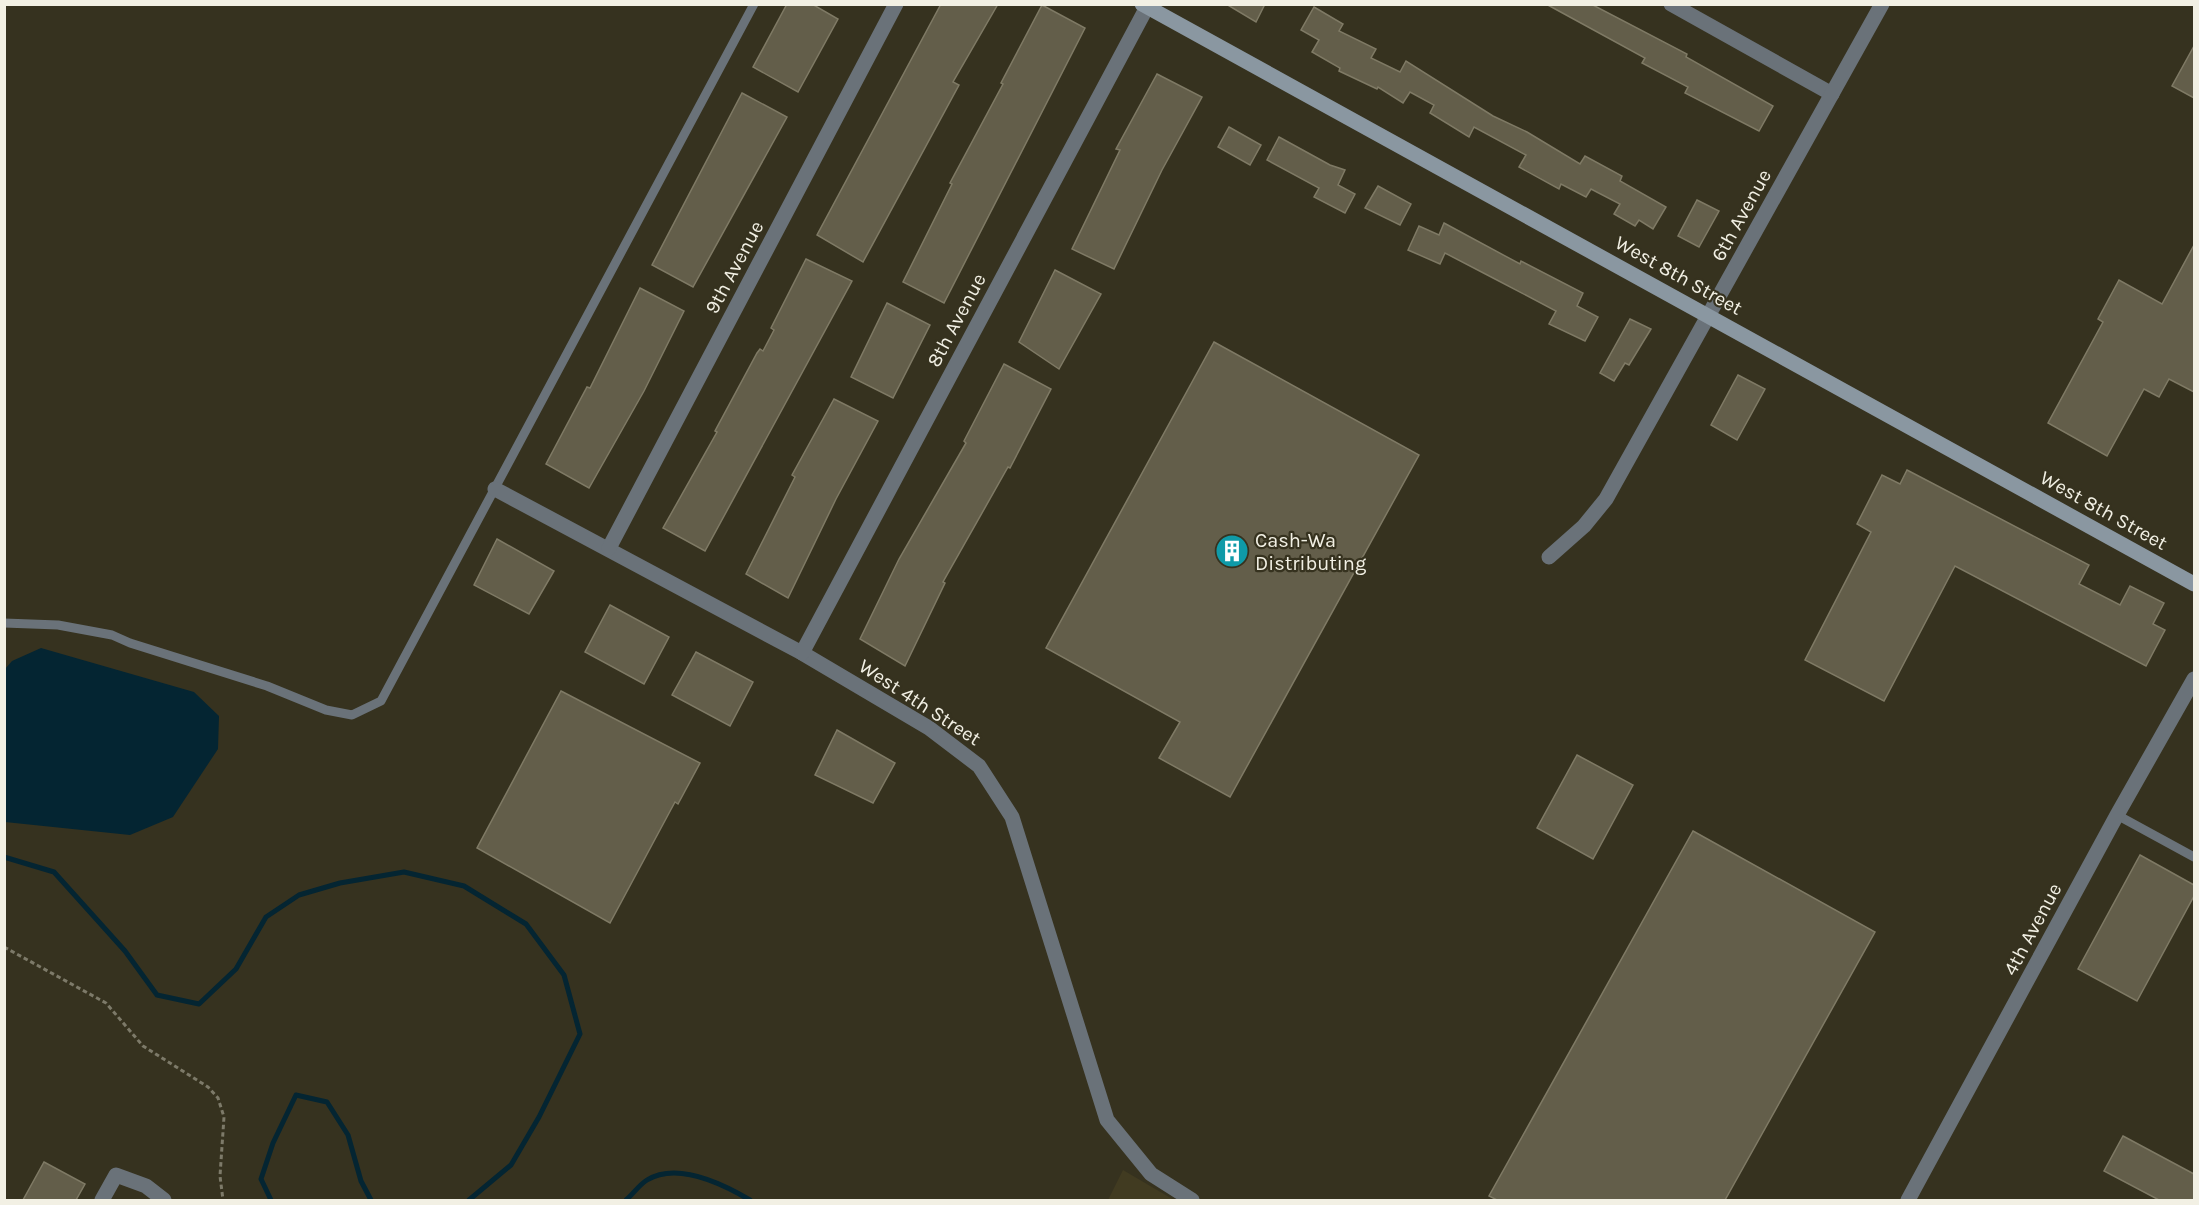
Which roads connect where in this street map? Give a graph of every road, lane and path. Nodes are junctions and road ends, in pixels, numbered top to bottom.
1 (754, 4) edge
2 (896, 4) edge
3 (1671, 4) edge
4 (1882, 4) edge
5 (1145, 6) edge
6 (1832, 94) junction
7 (1709, 316) junction
8 (495, 489) junction
9 (609, 548) junction
10 (1549, 557) dead end
11 (2194, 584) edge
12 (4, 623) edge
13 (802, 653) junction
14 (2194, 679) edge
15 (2117, 815) junction
16 (2194, 857) edge
17 (4, 947) edge
18 (102, 1200) edge
19 (164, 1200) edge
20 (223, 1200) edge
21 (1192, 1200) edge
22 (1908, 1200) edge

1 - 8 lane
2 - 9 street, 9th Avenue
3 - 6 street
4 - 6 street, 6th Avenue
5 - 7 street, West 8th Street
5 - 13 street, 8th Avenue
6 - 7 street, 6th Avenue
7 - 10 street, 6th Avenue
7 - 11 street, West 8th Street
8 - 9 street, West 4th Street
8 - 12 lane
9 - 13 street, West 4th Street
13 - 21 street, West 4th Street
14 - 15 street, 4th Avenue
15 - 16 lane
15 - 22 street, 4th Avenue
17 - 20 path
18 - 19 street

